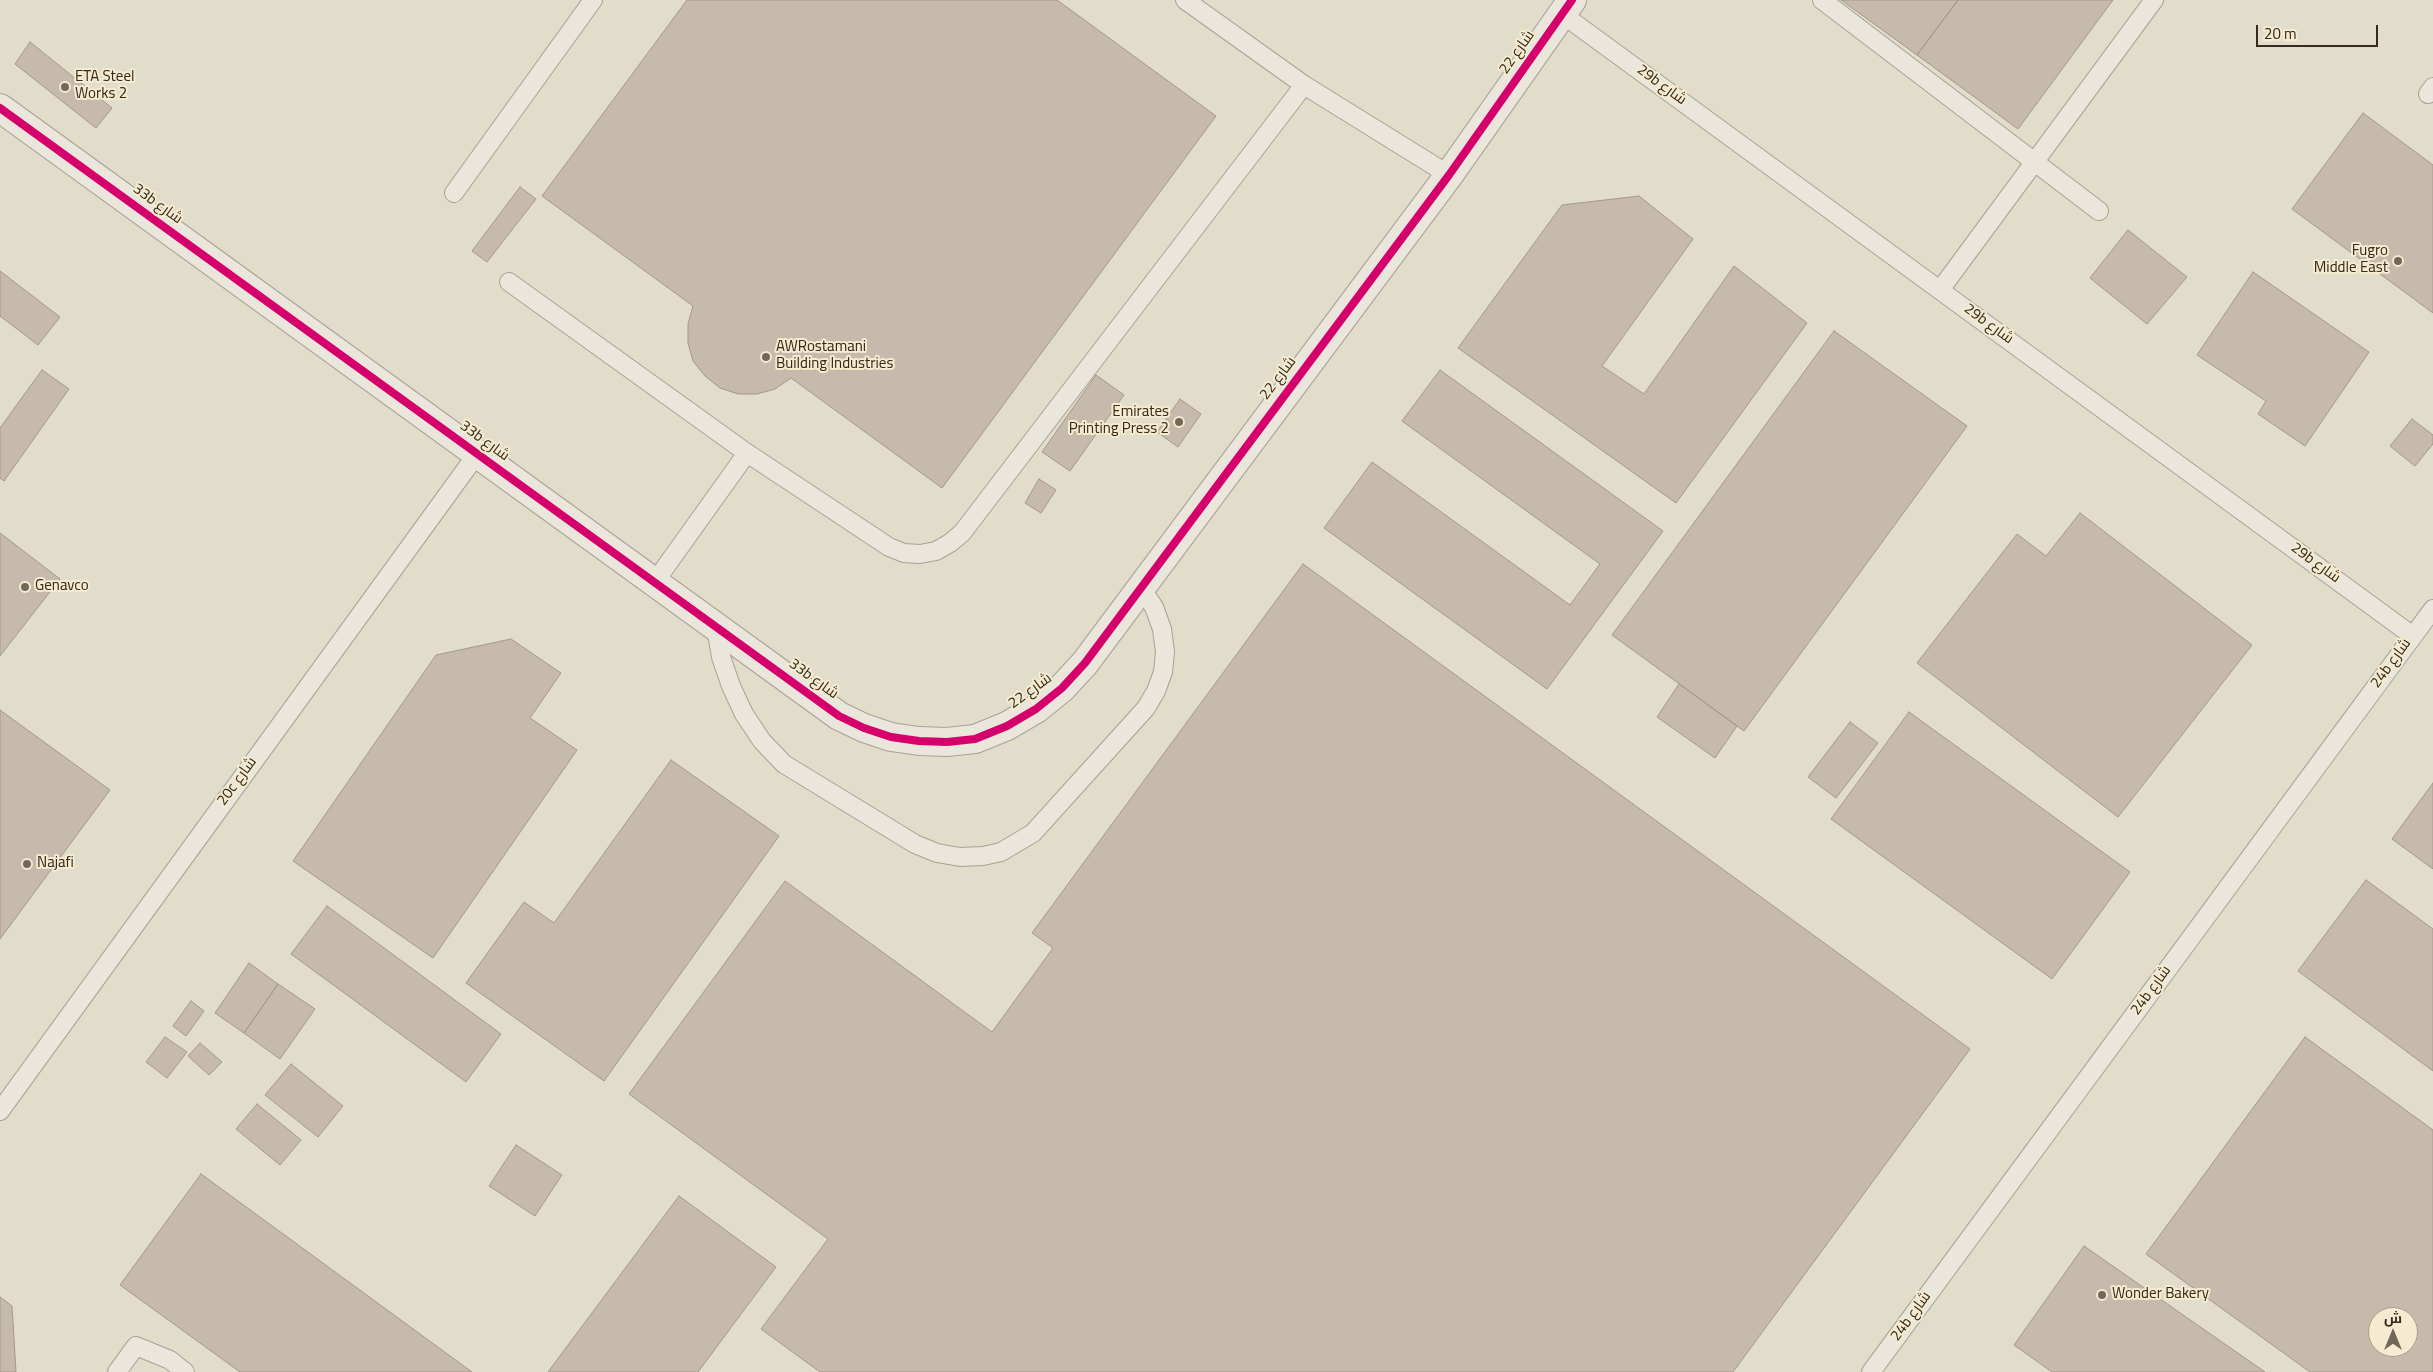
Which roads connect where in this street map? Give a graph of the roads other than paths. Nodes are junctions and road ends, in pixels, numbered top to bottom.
1 (594, 0) edge
2 (1185, 0) edge
3 (1822, 0) edge
4 (2154, 0) edge
5 (1567, 7) edge
6 (1304, 85) junction
7 (0, 108) edge
8 (2035, 162) junction
9 (1449, 175) junction
10 (454, 193) dead end
11 (2099, 211) dead end
12 (509, 282) dead end
13 (1940, 290) junction
14 (747, 453) junction
15 (477, 454) junction
16 (654, 583) junction
17 (1141, 588) junction
18 (2433, 609) edge
19 (716, 627) junction
20 (2413, 636) junction
21 (975, 739) joint
22 (0, 1111) edge
23 (117, 1372) edge
24 (185, 1372) edge
25 (1871, 1372) edge

1 - 10 lane
2 - 6 lane
3 - 8 lane
4 - 8 lane
5 - 9 street, شارع 22
5 - 13 lane, 29b شارع
6 - 9 lane
6 - 14 lane
7 - 15 street, 33b شارع
8 - 11 lane
8 - 13 lane
9 - 17 street, شارع 22
12 - 14 lane
13 - 20 lane, 29b شارع
14 - 16 lane
15 - 16 street, 33b شارع
15 - 22 lane, 20c شارع
16 - 19 street, 33b شارع
17 - 19 lane
17 - 21 street, شارع 22
18 - 20 lane, 24b شارع
19 - 21 street, 33b شارع
20 - 25 lane, 24b شارع
23 - 24 lane

